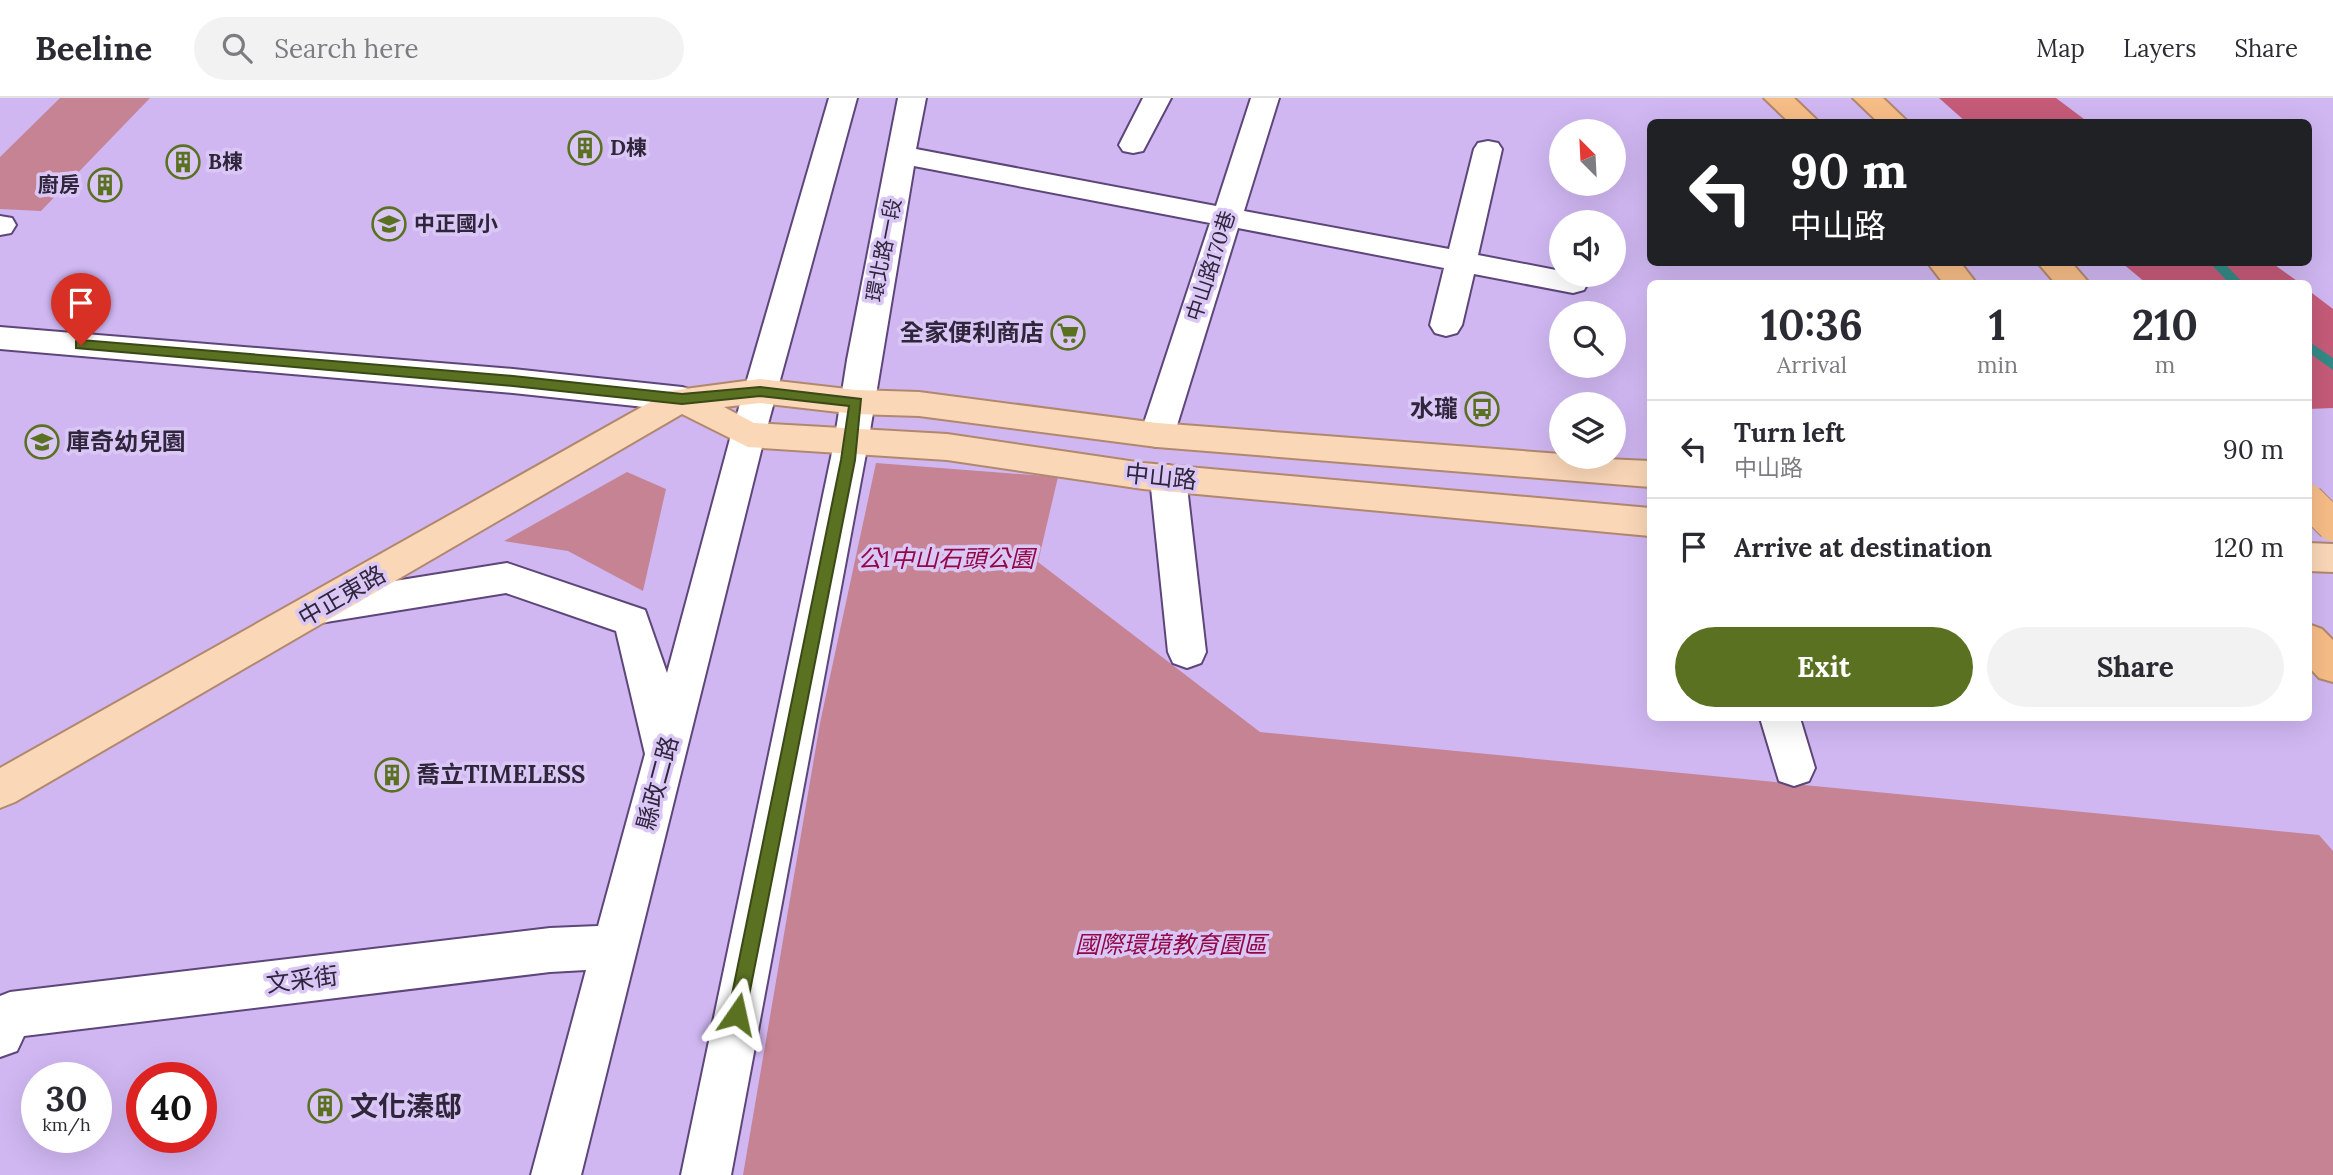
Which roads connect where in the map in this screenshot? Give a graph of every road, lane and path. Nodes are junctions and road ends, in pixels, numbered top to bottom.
1 (843, 98) edge
2 (912, 98) edge
3 (1157, 98) edge
4 (1265, 98) edge
5 (1778, 98) edge
6 (1867, 98) edge
7 (1802, 119) edge
8 (1891, 119) edge
9 (1133, 145) dead end
10 (1488, 149) dead end
11 (902, 155) junction
12 (1227, 217) junction
13 (1461, 261) junction
14 (1946, 266) edge
15 (2056, 266) edge
16 (1549, 278) edge
17 (1958, 280) edge
18 (2071, 280) edge
19 (1446, 325) dead end
20 (0, 338) edge
21 (760, 391) junction
22 (682, 399) junction
23 (854, 422) junction
24 (748, 435) junction
25 (1157, 435) junction
26 (1647, 474) edge
27 (1168, 478) junction
28 (2312, 504) edge
29 (2333, 517) edge
30 (2312, 518) edge
31 (1647, 522) edge
32 (2333, 525) edge
33 (2312, 557) edge
34 (2333, 558) edge
35 (320, 608) junction
36 (2312, 644) edge
37 (1187, 652) dead end
38 (2333, 666) edge
39 (1781, 721) edge
40 (664, 757) junction
41 (1794, 768) dead end
42 (0, 789) edge
43 (615, 947) junction
44 (0, 1034) edge
45 (556, 1175) edge
46 (706, 1175) edge

1 - 21 street
2 - 11 street, 環北路一段
3 - 9 street
4 - 12 street, 中山路170巷
5 - 7 highway
6 - 8 highway
10 - 13 street
11 - 12 street
11 - 23 street, 環北路一段
12 - 13 street
12 - 25 street, 中山路170巷
13 - 16 street
13 - 19 street
14 - 17 highway
15 - 18 highway
20 - 22 street, 中山路
21 - 22 main road, 中山路
21 - 23 main road, 中山路
21 - 24 street, 縣政二路
22 - 24 main road, 中山路
22 - 35 main road, 中正東路
23 - 24 main road, 中山路
23 - 25 main road, 中山路
23 - 27 main road, 中山路
23 - 46 street
24 - 40 street, 縣政二路
25 - 26 main road, 中山路
27 - 31 main road, 中山路
27 - 37 street
28 - 32 highway, bridge
29 - 30 main road
33 - 34 main road
35 - 40 street
35 - 42 main road, 中正東路
36 - 38 highway
39 - 41 street
40 - 43 street, 縣政二路
43 - 44 street, 文采街
43 - 45 street, 縣政二路

